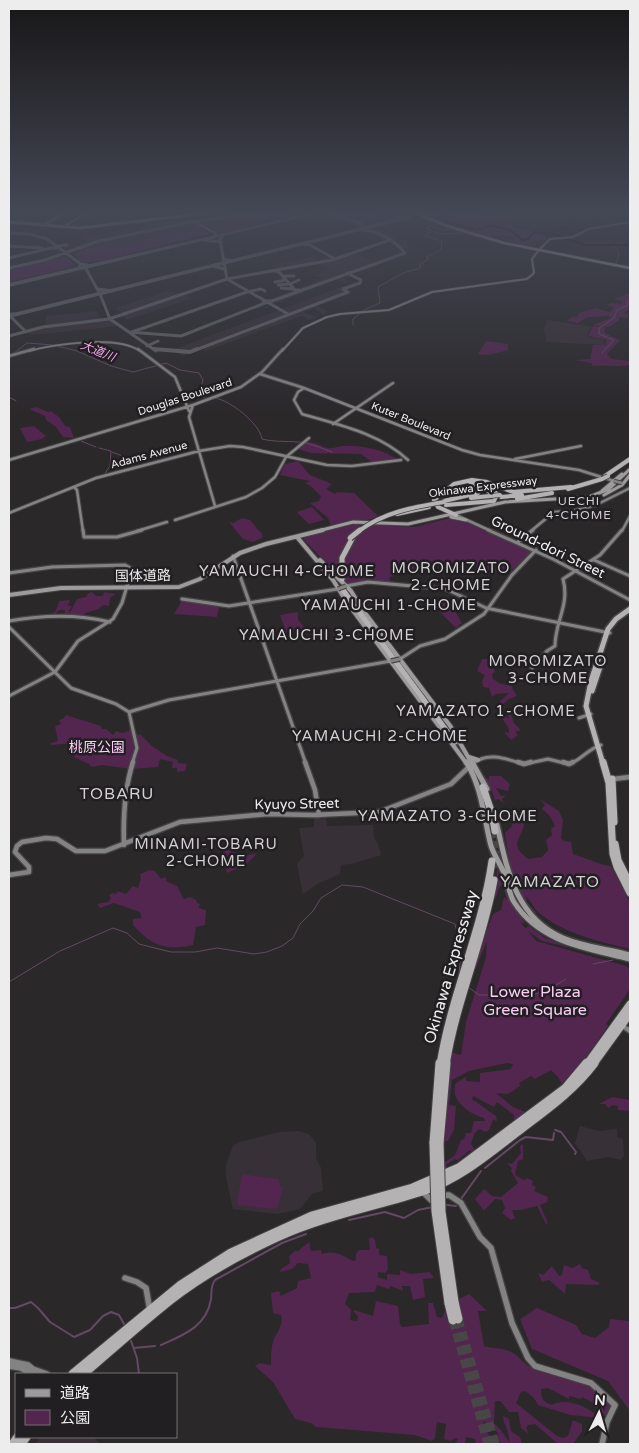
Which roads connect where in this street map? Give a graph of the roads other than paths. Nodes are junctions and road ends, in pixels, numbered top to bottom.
1 (527, 279) edge
2 (9, 356) edge
3 (260, 374) junction
4 (271, 377) junction
5 (253, 380) junction
6 (392, 383) dead end
7 (304, 388) dead end
8 (185, 400) junction
9 (200, 402) junction
10 (193, 405) junction
11 (186, 406) junction
12 (356, 408) junction
13 (190, 411) junction
14 (333, 424) junction
15 (309, 438) dead end
16 (230, 446) joint
17 (581, 446) dead end
18 (199, 451) junction
19 (286, 457) junction
20 (9, 460) edge
21 (401, 460) dead end
22 (408, 460) dead end
23 (511, 460) junction
24 (630, 460) edge
25 (630, 471) edge
26 (603, 477) junction
27 (613, 481) junction
28 (458, 484) junction
29 (622, 484) junction
30 (74, 487) junction
31 (571, 487) junction
32 (630, 487) edge
33 (601, 495) junction
34 (496, 497) junction
35 (584, 498) junction
36 (445, 503) junction
37 (216, 506) junction
38 (465, 512) junction
39 (9, 513) edge
40 (397, 514) junction
41 (450, 515) junction
42 (630, 516) edge
43 (465, 519) junction
44 (174, 520) dead end
45 (167, 522) dead end
46 (298, 536) junction
47 (351, 539) junction
48 (518, 542) junction
49 (536, 550) junction
50 (234, 557) junction
51 (594, 560) junction
52 (577, 570) junction
53 (9, 573) edge
54 (630, 576) edge
55 (340, 578) dead end
56 (127, 589) junction
57 (343, 589) junction
58 (9, 596) edge
59 (182, 599) dead end
60 (630, 600) edge
61 (250, 603) junction
62 (489, 608) junction
63 (630, 611) edge
64 (9, 621) edge
65 (110, 622) junction
66 (559, 623) junction
67 (9, 627) edge
68 (609, 632) junction
69 (400, 659) junction
70 (391, 661) junction
71 (532, 668) dead end
72 (55, 672) junction
73 (277, 682) junction
74 (9, 696) edge
75 (129, 712) junction
76 (589, 715) junction
77 (579, 718) dead end
78 (595, 737) junction
79 (456, 742) tunnel mouth
80 (600, 745) junction
81 (589, 749) junction
82 (600, 753) junction
83 (469, 757) junction
84 (478, 760) junction
85 (471, 766) junction
86 (630, 777) edge
87 (610, 779) junction
88 (481, 787) dead end
89 (319, 815) junction
90 (493, 831) tunnel mouth
91 (124, 845) junction
92 (494, 864) tunnel mouth
93 (9, 875) edge
94 (630, 884) edge
95 (630, 893) edge
96 (630, 954) edge
97 (630, 959) edge
98 (630, 1004) edge
99 (630, 1014) edge
100 (622, 1025) junction
101 (630, 1031) edge
102 (421, 1188) junction
103 (125, 1278) dead end
104 (150, 1313) junction
105 (456, 1319) tunnel mouth
106 (9, 1361) edge
107 (9, 1366) edge
108 (83, 1370) edge
109 (30, 1372) edge
110 (70, 1373) edge
111 (602, 1444) edge

1 - 3 street, Douglas Boulevard
2 - 8 street
3 - 4 street, Kuter Boulevard
3 - 5 street, Douglas Boulevard
4 - 5 street
4 - 12 street, Kuter Boulevard
5 - 9 street, Douglas Boulevard
6 - 12 street
7 - 14 street
8 - 9 street
8 - 11 street
9 - 10 street, Douglas Boulevard
10 - 11 street, Douglas Boulevard
10 - 13 street
11 - 13 street
11 - 20 street, Douglas Boulevard
12 - 14 street
12 - 23 street, Kuter Boulevard
13 - 18 street
14 - 22 street
15 - 19 street
16 - 18 street, Adams Avenue
16 - 19 street
17 - 23 street
18 - 30 street, Adams Avenue
18 - 37 street
19 - 21 street
19 - 37 street
23 - 26 street, Kuter Boulevard
24 - 26 highway, Okinawa Expressway
25 - 27 main road
25 - 29 main road
25 - 33 main road
25 - 35 main road
26 - 27 street
26 - 31 highway, Okinawa Expressway
26 - 34 highway, Okinawa Expressway
27 - 29 street, bridge
27 - 35 main road
28 - 31 highway
28 - 34 highway
28 - 36 highway
28 - 36 highway
28 - 41 highway
28 - 41 highway
29 - 32 street
29 - 33 main road
30 - 39 street, Adams Avenue
30 - 45 street
31 - 34 highway, Okinawa Expressway
32 - 48 street
33 - 38 main road
34 - 36 highway, Okinawa Expressway
35 - 41 main road
36 - 40 highway, bridge
36 - 40 highway, Okinawa Expressway, bridge
36 - 47 highway, Okinawa Expressway, bridge
37 - 44 street
38 - 41 main road
38 - 43 street
40 - 47 highway, Okinawa Expressway, bridge
41 - 43 main road
41 - 43 street, Ground-dori Street
41 - 46 main road, 国体道路
42 - 51 street
43 - 48 street, Ground-dori Street
46 - 50 main road, 国体道路
46 - 57 main road
46 - 57 main road
47 - 55 highway, Okinawa Expressway
48 - 49 street, Ground-dori Street
49 - 52 street, Ground-dori Street
49 - 62 street
50 - 56 main road, 国体道路
50 - 61 street
51 - 52 street
51 - 54 street
52 - 60 street, Ground-dori Street
52 - 66 street
53 - 56 street
56 - 58 main road, 国体道路
56 - 65 street
57 - 61 street
57 - 62 street
57 - 69 main road
57 - 70 main road
57 - 79 highway
59 - 61 street
61 - 73 street
62 - 66 street
62 - 69 street
63 - 68 highway
64 - 65 street
65 - 72 street
66 - 68 street
66 - 71 street
67 - 72 street
68 - 76 highway
69 - 70 street, bridge
69 - 83 main road
70 - 73 street
70 - 85 main road
72 - 74 street
72 - 75 street
73 - 75 street
73 - 89 street
75 - 91 street
76 - 77 street
76 - 78 highway
76 - 80 highway
78 - 80 highway
78 - 81 street
80 - 81 street
80 - 82 highway
80 - 87 highway
81 - 82 street
81 - 84 street
82 - 87 highway
83 - 84 main road
83 - 85 main road
84 - 85 street, Kyuyo Street
85 - 89 street, Kyuyo Street
85 - 96 main road
85 - 97 main road
86 - 87 street
87 - 94 highway
87 - 95 highway
88 - 90 highway
89 - 91 street, Kyuyo Street
91 - 93 street, Kyuyo Street
92 - 105 highway, Okinawa Expressway, bridge
98 - 102 highway
99 - 100 highway
100 - 101 street
100 - 102 highway
102 - 104 highway
102 - 111 street
103 - 104 street
104 - 108 highway
106 - 109 street
107 - 109 street
108 - 110 street

